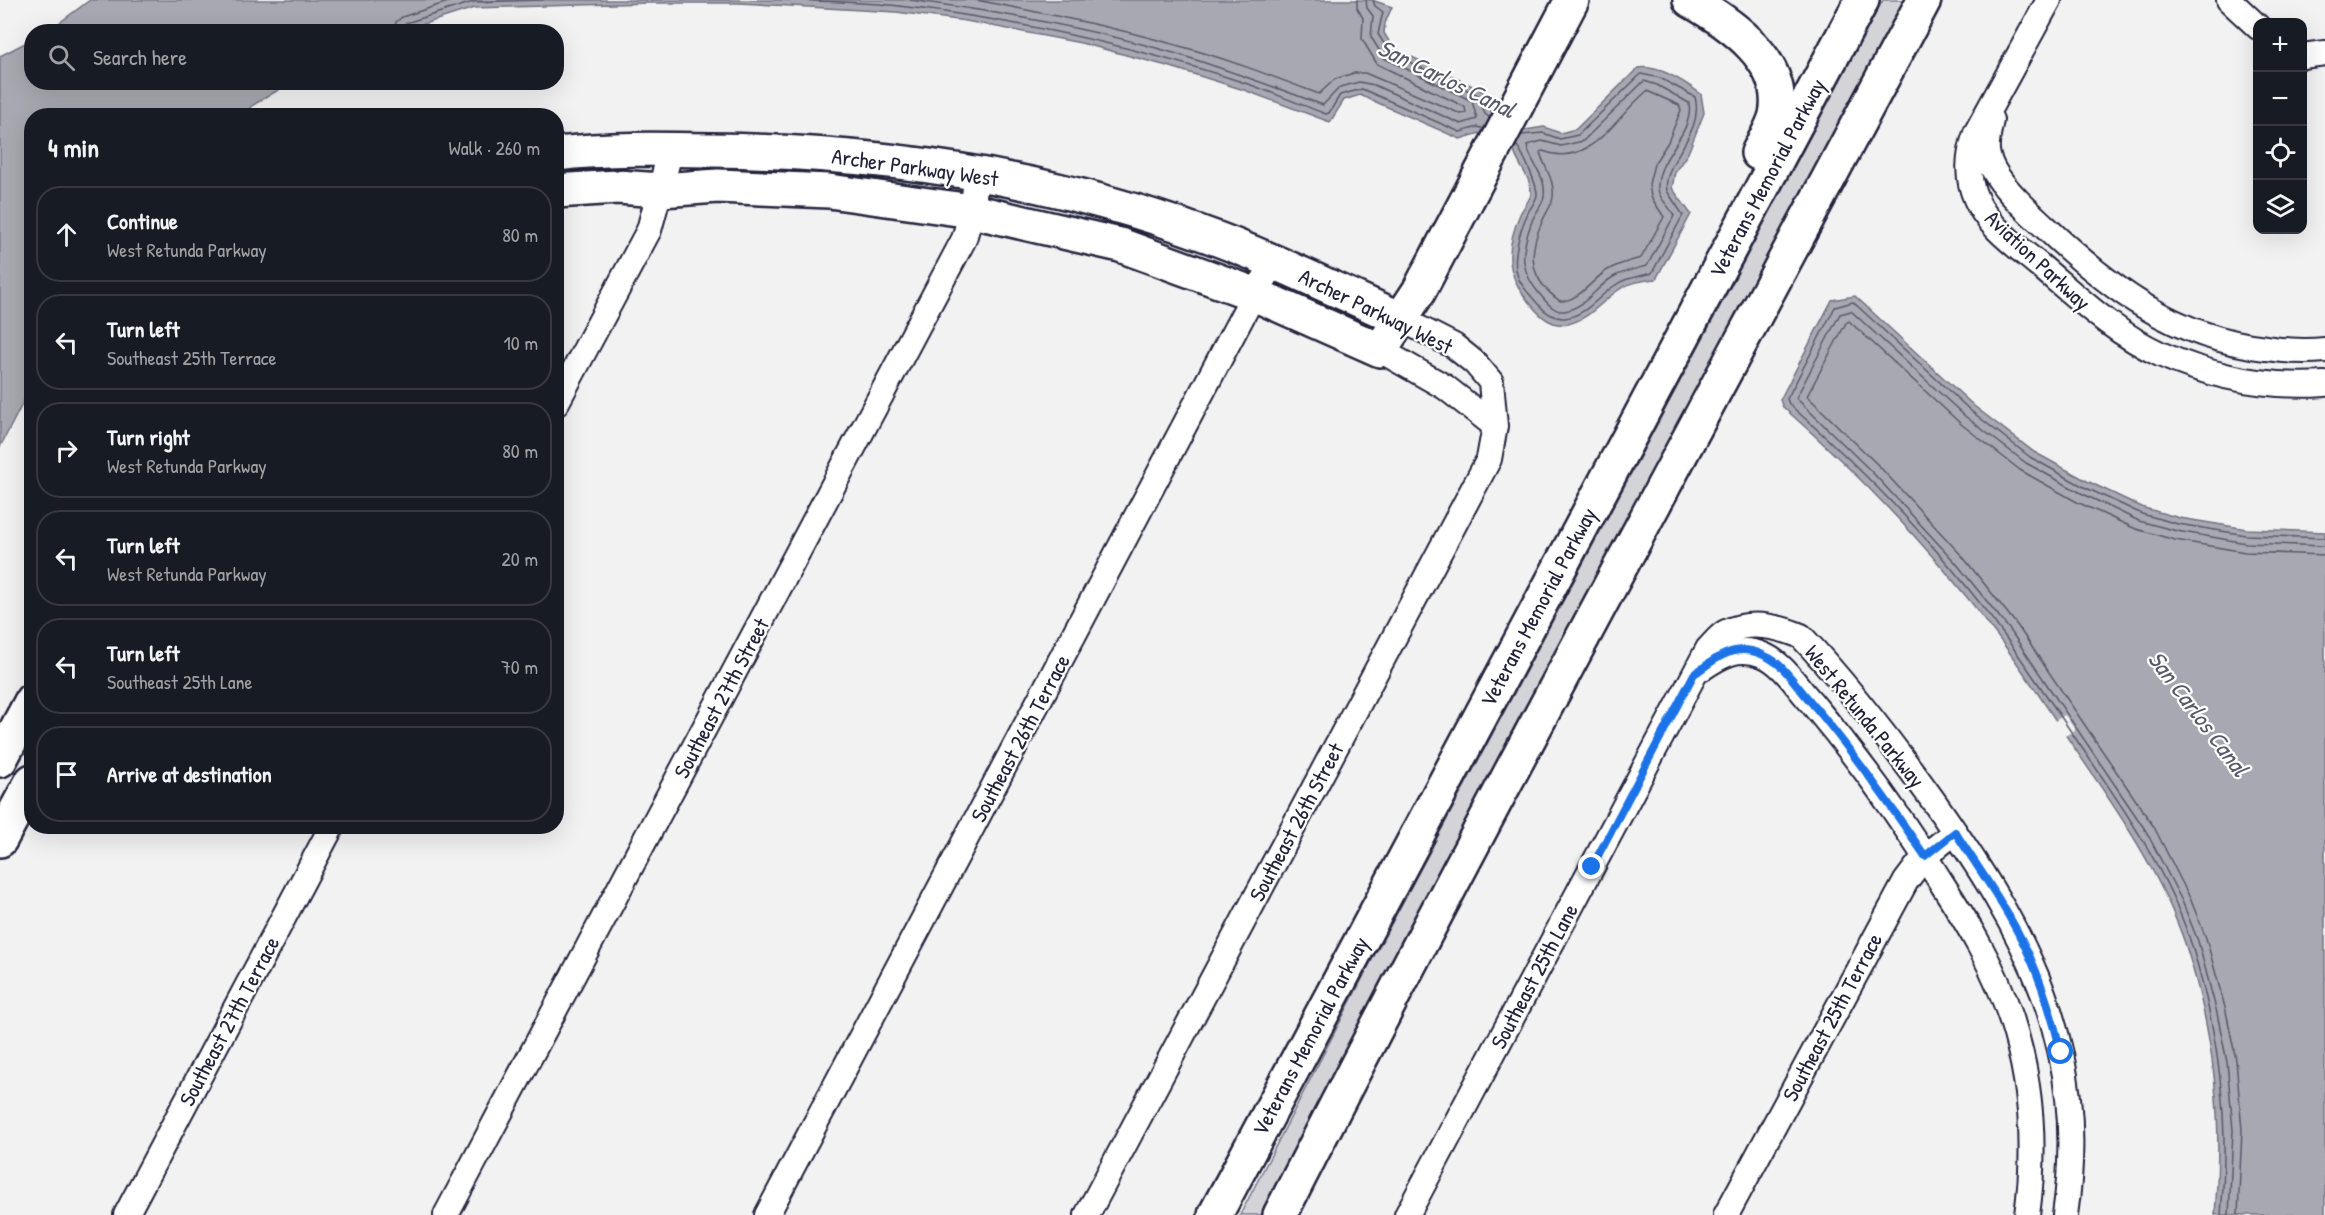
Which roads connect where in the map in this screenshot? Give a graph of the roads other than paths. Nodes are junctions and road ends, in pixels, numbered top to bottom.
1 (1572, 0) edge
2 (1690, 0) edge
3 (1862, 0) edge
4 (1924, 0) edge
5 (2049, 0) edge
6 (2229, 0) edge
7 (2253, 22) edge
8 (2325, 53) edge
9 (2307, 55) edge
10 (2001, 89) junction
11 (671, 149) junction
12 (564, 153) edge
13 (977, 173) junction
14 (564, 190) edge
15 (661, 190) junction
16 (972, 211) junction
17 (1275, 263) junction
18 (1254, 294) junction
19 (1401, 319) junction
20 (1380, 350) junction
21 (2325, 350) edge
22 (2325, 384) edge
23 (564, 389) edge
24 (1495, 426) junction
25 (1694, 674) junction
26 (24, 715) edge
27 (1469, 737) junction
28 (0, 760) edge
29 (24, 796) edge
30 (1955, 832) junction
31 (328, 834) edge
32 (0, 840) edge
33 (1925, 856) junction
34 (126, 1215) edge
35 (446, 1215) edge
36 (767, 1215) edge
37 (1087, 1215) edge
38 (1215, 1215) edge
39 (1280, 1215) edge
40 (1407, 1215) edge
41 (1726, 1215) edge
42 (2027, 1215) edge
43 (2065, 1215) edge

1 - 19 main road
2 - 27 main road
3 - 27 main road, Veterans Memorial Parkway
4 - 39 main road
5 - 10 street
6 - 7 street
8 - 9 street
10 - 21 street, Aviation Parkway
10 - 22 street, Aviation Parkway
11 - 12 main road, Archer Parkway West
11 - 13 main road, Archer Parkway West
11 - 15 street
13 - 16 street, Southeast 27th Street
13 - 17 main road, Archer Parkway West
14 - 15 main road, Archer Parkway West
15 - 16 main road, Archer Parkway West
15 - 23 street
16 - 18 main road, Archer Parkway West
16 - 35 street, Southeast 27th Street
17 - 18 street, Southeast 26th Terrace
17 - 19 main road, Archer Parkway West
18 - 20 main road, Archer Parkway West
18 - 36 street, Southeast 26th Terrace
19 - 20 main road
19 - 24 street, Archer Parkway West
20 - 24 street, Archer Parkway West
24 - 37 street, Southeast 26th Street
25 - 30 street, West Retunda Parkway
25 - 33 street, West Retunda Parkway
25 - 40 street, Southeast 25th Lane
26 - 28 main road
27 - 38 main road, Veterans Memorial Parkway
29 - 32 main road
30 - 33 street, Southeast 25th Terrace
30 - 43 street, West Retunda Parkway
31 - 34 street, Southeast 27th Terrace
33 - 41 street, Southeast 25th Terrace
33 - 42 street, West Retunda Parkway

